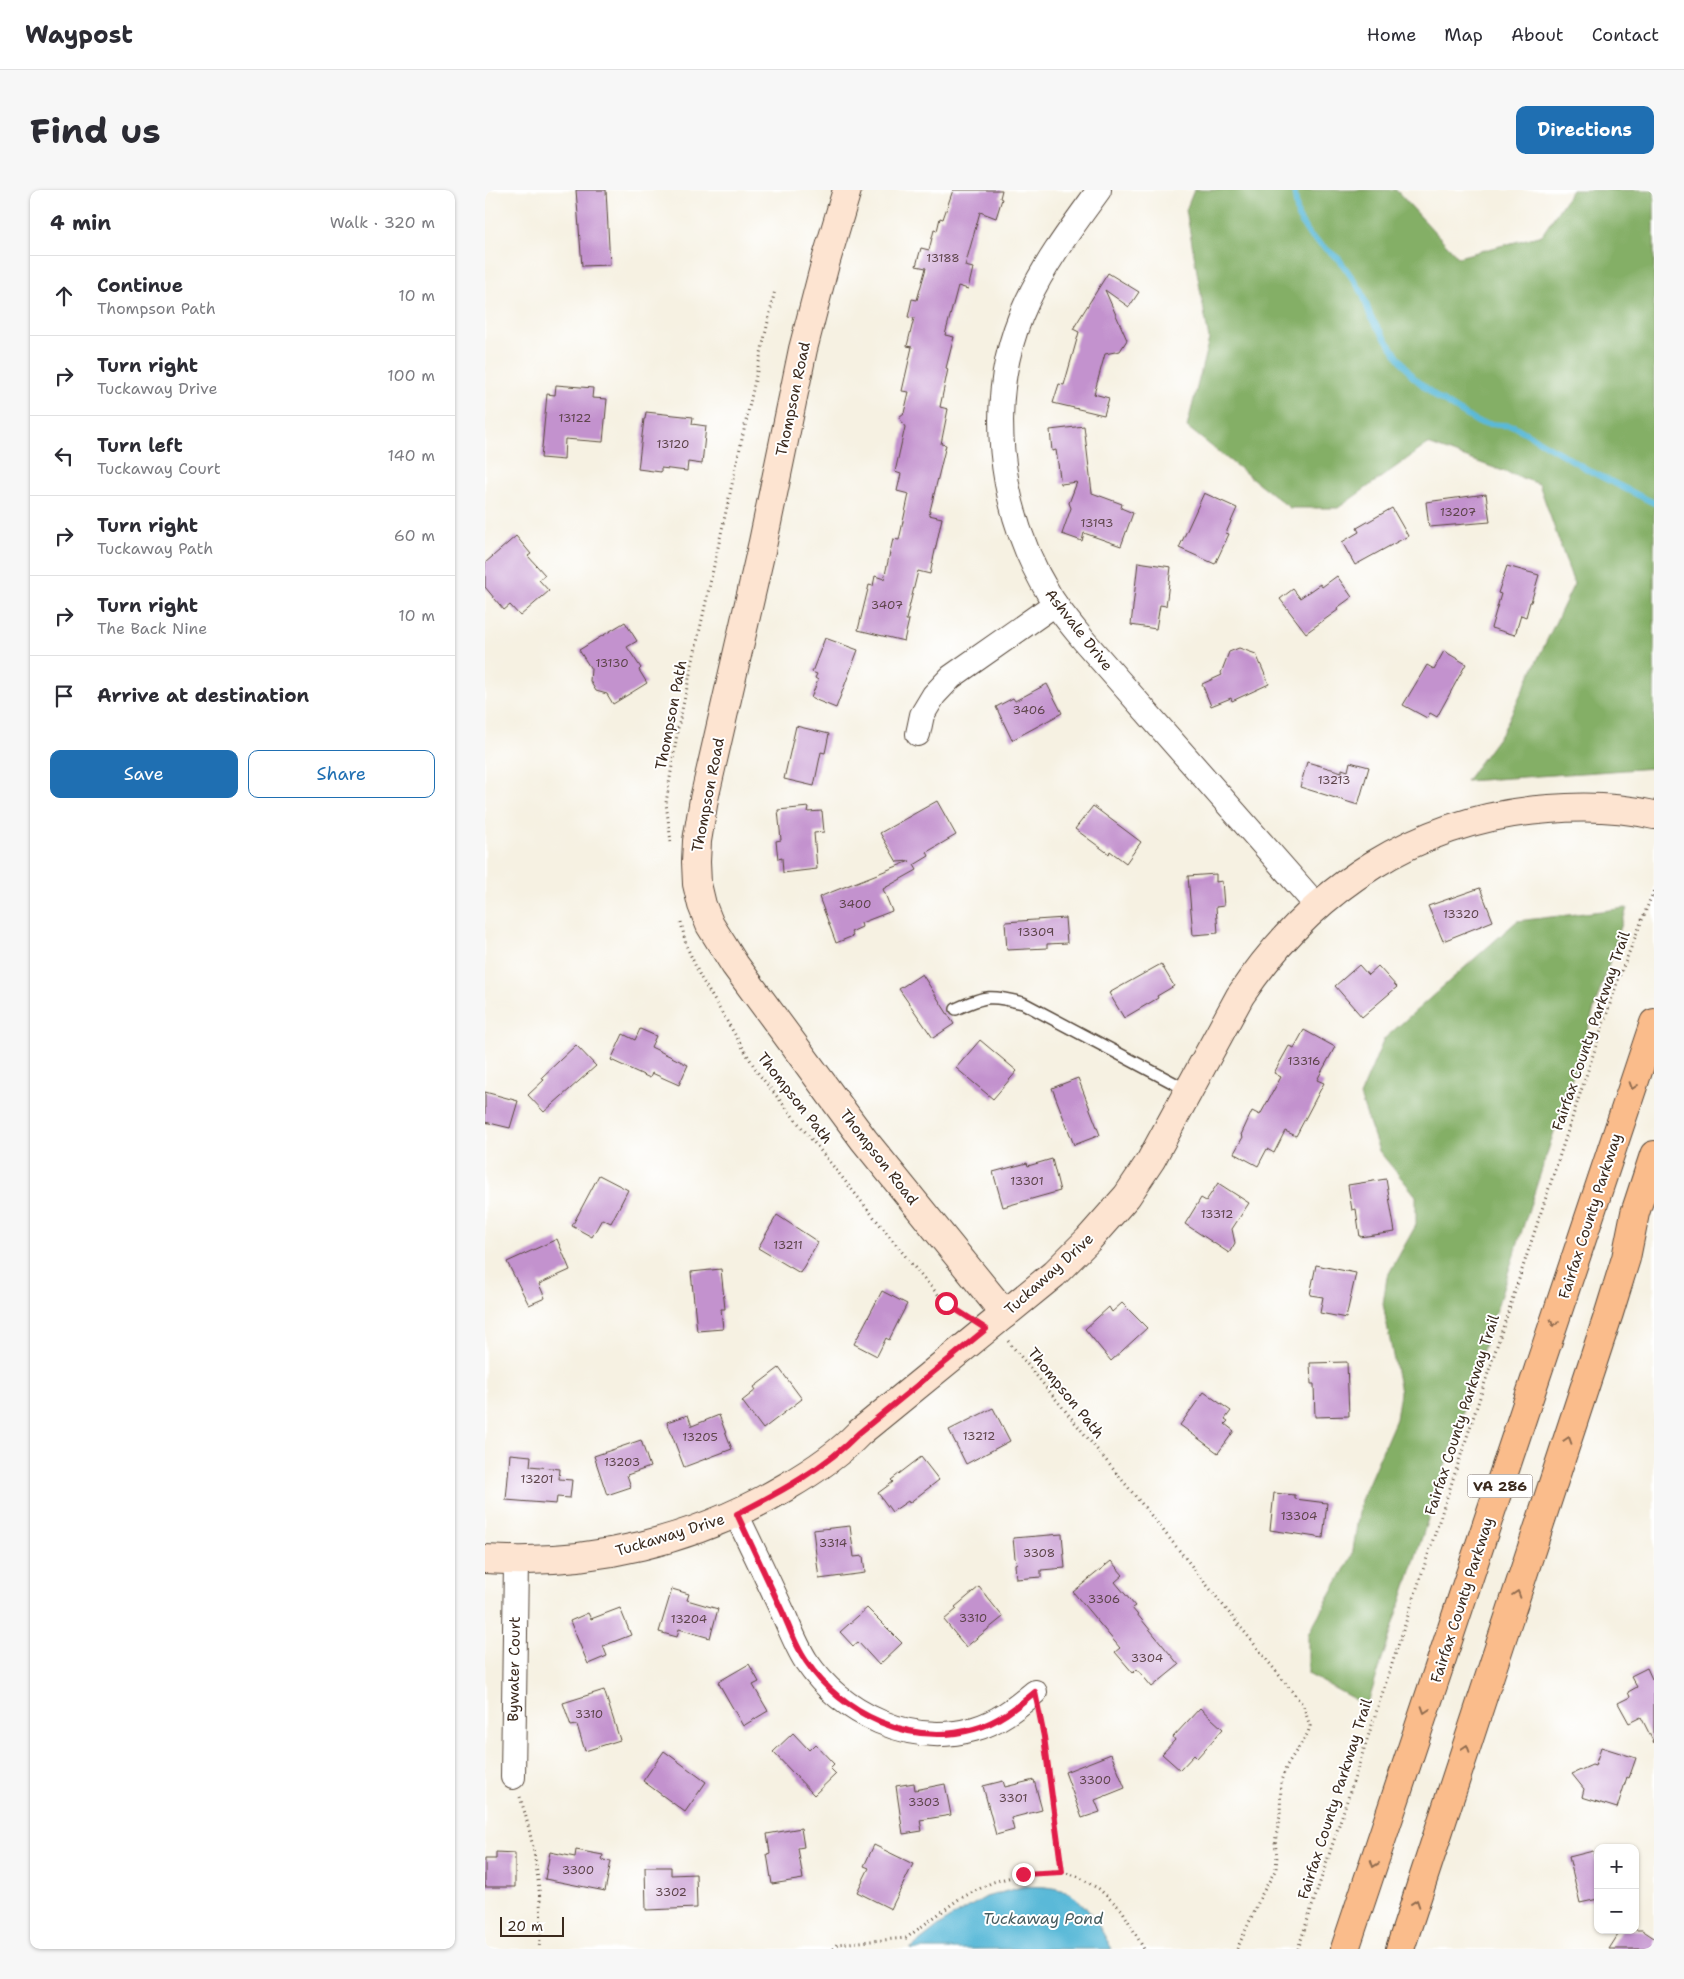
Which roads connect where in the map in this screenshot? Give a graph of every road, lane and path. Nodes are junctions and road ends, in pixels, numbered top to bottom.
1 (847, 190) edge
2 (1099, 190) edge
3 (775, 290) dead end
4 (1055, 604) junction
5 (917, 734) dead end
6 (1654, 815) edge
7 (673, 848) dead end
8 (1654, 890) edge
9 (1317, 906) junction
10 (680, 917) dead end
11 (956, 1009) dead end
12 (1654, 1023) edge
13 (1189, 1090) junction
14 (1654, 1155) edge
15 (995, 1321) junction
16 (737, 1514) junction
17 (485, 1559) edge
18 (516, 1561) junction
19 (1035, 1692) joint
20 (513, 1777) joint
21 (1062, 1872) junction
22 (539, 1949) edge
23 (833, 1949) edge
24 (1144, 1949) edge
25 (1237, 1949) edge
26 (1298, 1949) edge
27 (1345, 1949) edge
28 (1400, 1949) edge

1 - 15 street, Thompson Road
2 - 4 street, Ashvale Drive
3 - 7 path, Thompson Path
4 - 5 street
4 - 9 street, Ashvale Drive
6 - 9 street, Tuckaway Drive
8 - 26 path, Fairfax County Parkway Trail
9 - 13 street, Tuckaway Drive
10 - 15 path, Thompson Path
11 - 13 lane
12 -> 27 highway, Fairfax County Parkway / VA 286
13 - 15 street, Tuckaway Drive
28 -> 14 highway, VA 286
15 - 16 street, Tuckaway Drive
15 - 25 path, Thompson Path
16 - 18 street, Tuckaway Drive
16 - 19 street
17 - 18 street, Tuckaway Drive
18 - 20 street, Bywater Court
19 - 21 path
20 - 22 path
21 - 23 path
21 - 24 path

